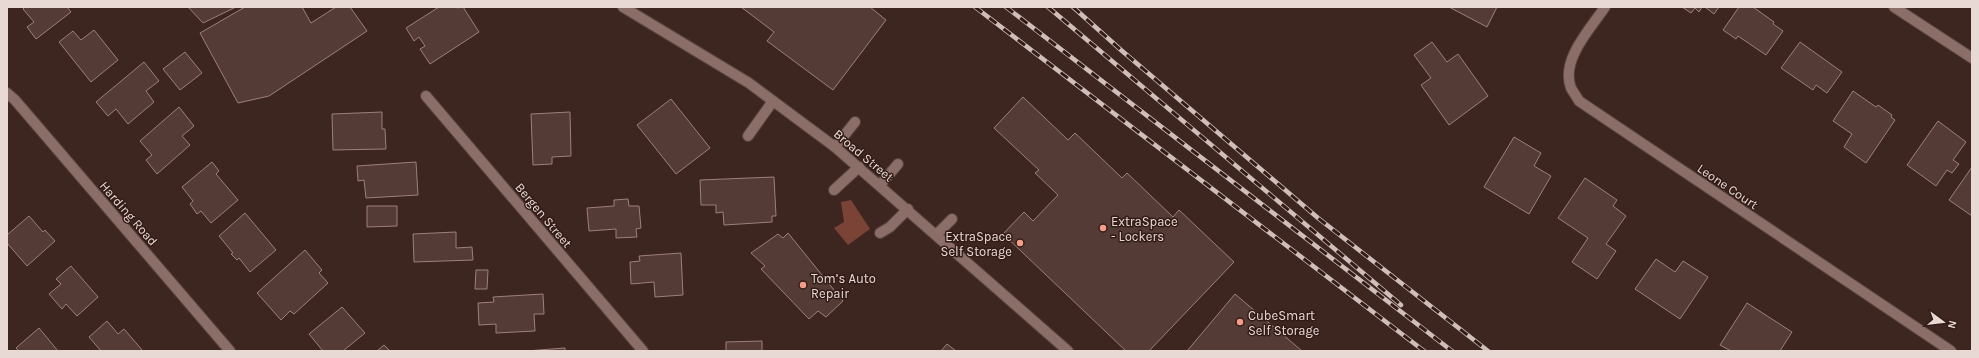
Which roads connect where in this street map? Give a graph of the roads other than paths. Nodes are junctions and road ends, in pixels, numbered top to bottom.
1 (623, 7) edge
2 (1605, 7) edge
3 (1894, 7) edge
4 (1972, 58) edge
5 (7, 93) edge
6 (426, 96) dead end
7 (11, 102) edge
8 (773, 102) junction
9 (855, 122) dead end
10 (748, 136) dead end
11 (835, 147) junction
12 (898, 164) dead end
13 (859, 167) junction
14 (880, 185) junction
15 (834, 190) dead end
16 (908, 209) junction
17 (952, 219) dead end
18 (880, 233) dead end
19 (936, 235) junction
20 (230, 351) edge
21 (643, 351) edge
22 (1068, 351) edge
23 (1951, 351) edge

1 - 8 street, Broad Street
2 - 23 street, Leone Court
3 - 4 street
5 - 7 street, Harding Road
6 - 21 street, Bergen Street
7 - 20 street, Harding Road
8 - 10 street
8 - 11 street, Broad Street
9 - 11 street
11 - 13 street, Broad Street
12 - 14 street
13 - 14 street, Broad Street
13 - 15 street
14 - 16 street, Broad Street
16 - 18 street
16 - 19 street, Broad Street
17 - 19 street
19 - 22 street, Broad Street

